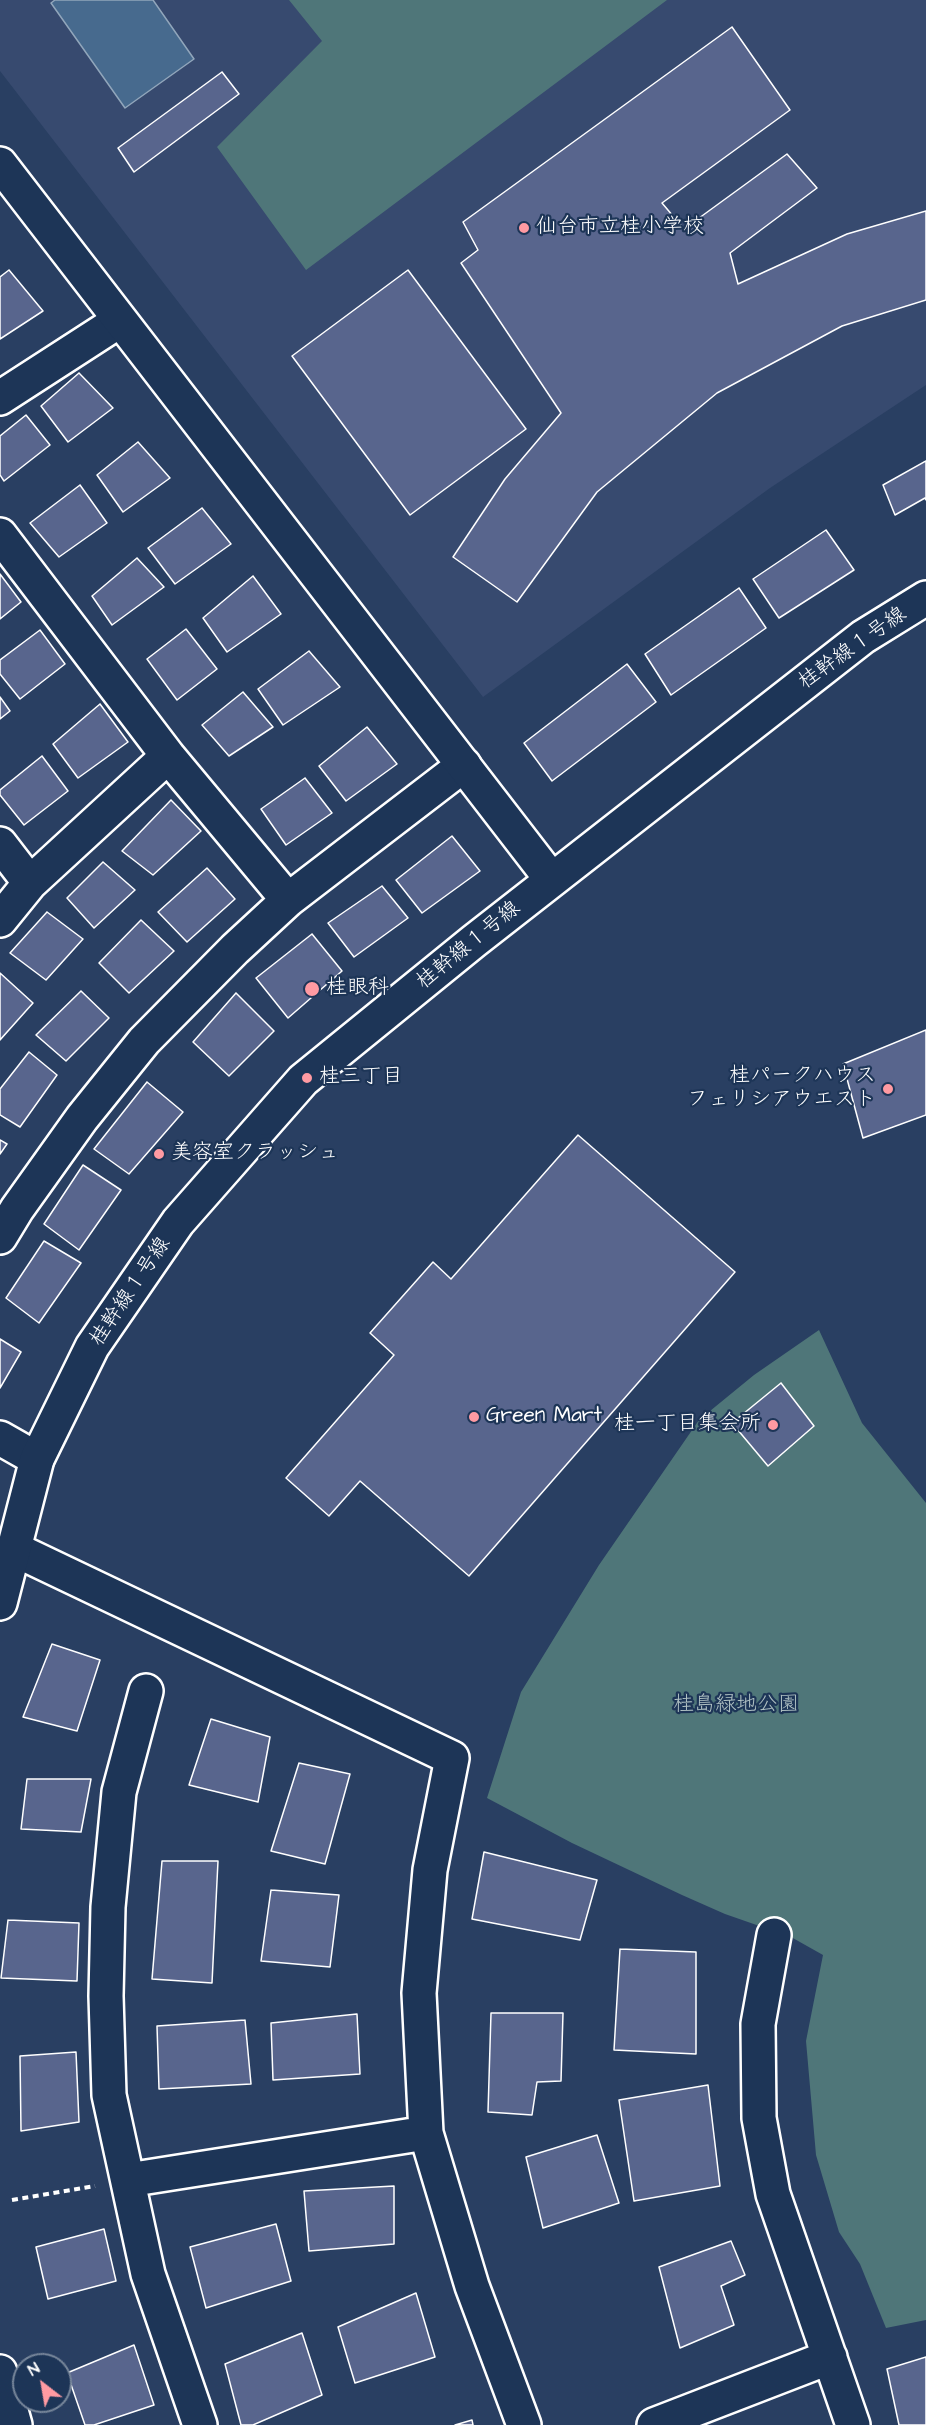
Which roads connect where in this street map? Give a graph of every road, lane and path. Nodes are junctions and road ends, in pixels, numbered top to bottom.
1 (0, 164) edge
2 (119, 321) junction
3 (0, 398) edge
4 (0, 535) edge
5 (926, 598) edge
6 (168, 756) junction
7 (464, 765) junction
8 (0, 844) edge
9 (552, 880) junction
10 (30, 883) junction
11 (288, 900) junction
12 (0, 920) edge
13 (0, 1237) edge
14 (0, 1438) edge
15 (37, 1459) junction
16 (14, 1549) junction
17 (0, 1603) edge
18 (146, 1691) dead end
19 (774, 1935) dead end
20 (426, 2133) junction
21 (128, 2180) junction
22 (12, 2200) dead end
23 (830, 2357) junction
24 (0, 2372) edge
25 (15, 2425) edge
26 (200, 2425) edge
27 (524, 2425) edge
28 (654, 2425) edge
29 (853, 2425) edge

1 - 2 street
2 - 3 street
2 - 7 street
4 - 6 street
5 - 9 street, 桂幹線１号線
6 - 10 street
6 - 11 street
7 - 9 street
7 - 11 street
8 - 10 street
9 - 15 street, 桂幹線１号線
10 - 12 street
11 - 13 street
14 - 15 street
15 - 16 street, 桂幹線１号線
16 - 17 street, 桂幹線１号線
16 - 20 street
18 - 21 street
19 - 23 street
20 - 21 street
20 - 27 street
21 - 22 path
21 - 26 street
23 - 28 street
23 - 29 street
24 - 25 street

